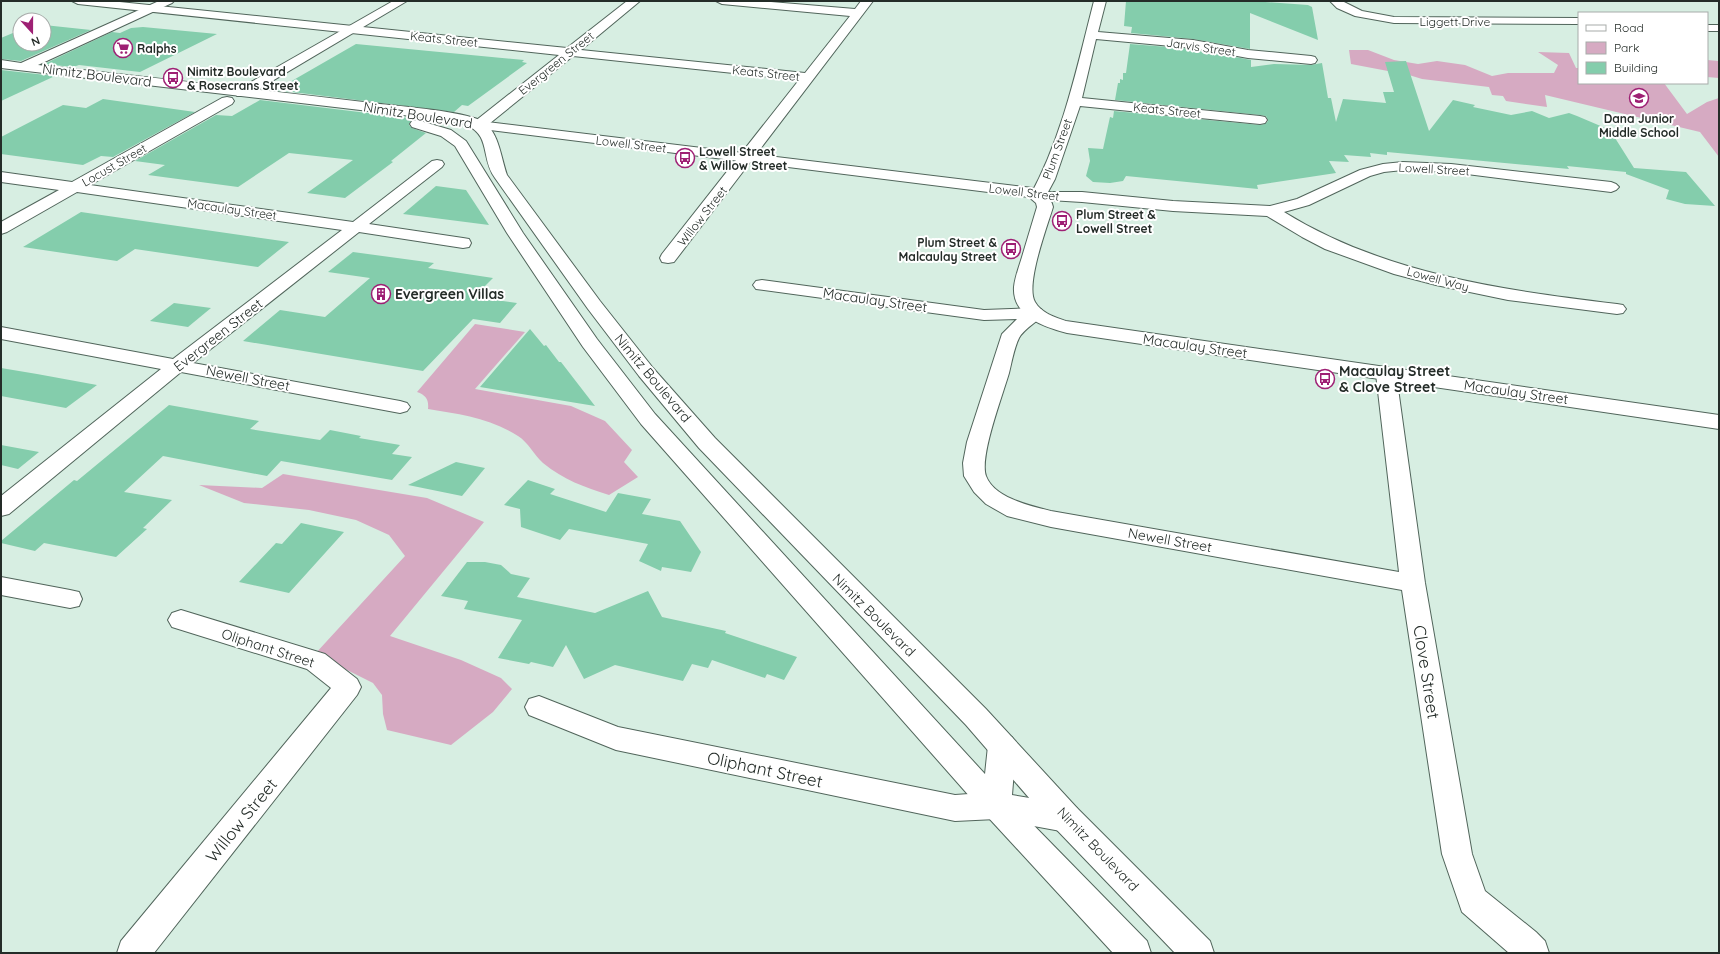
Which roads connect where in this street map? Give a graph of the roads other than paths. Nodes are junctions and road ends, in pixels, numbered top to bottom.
1 (78, 1) edge
2 (168, 1) edge
3 (401, 1) edge
4 (634, 1) edge
5 (722, 1) edge
6 (867, 1) edge
7 (1100, 1) edge
8 (1336, 1) edge
9 (148, 5) edge
10 (131, 6) junction
11 (858, 13) junction
12 (1578, 21) edge
13 (1708, 28) edge
14 (1719, 28) edge
15 (353, 30) junction
16 (1092, 35) junction
17 (569, 52) junction
18 (1311, 60) dead end
19 (23, 66) junction
20 (1, 73) edge
21 (809, 78) junction
22 (242, 92) junction
23 (227, 101) junction
24 (1075, 101) junction
25 (1260, 120) dead end
26 (407, 122) junction
27 (479, 125) junction
28 (746, 159) junction
29 (437, 164) dead end
30 (1, 177) edge
31 (75, 187) junction
32 (1610, 187) dead end
33 (1038, 196) junction
34 (1270, 211) junction
35 (355, 227) junction
36 (1, 229) edge
37 (463, 243) dead end
38 (668, 258) dead end
39 (762, 285) dead end
40 (1617, 310) dead end
41 (1035, 313) junction
42 (1075, 329) joint
43 (1, 333) edge
44 (178, 365) junction
45 (1386, 374) junction
46 (400, 407) dead end
47 (1719, 422) edge
48 (1, 508) edge
49 (1412, 583) junction
50 (1, 586) edge
51 (70, 599) dead end
52 (181, 620) dead end
53 (348, 687) joint
54 (539, 707) dead end
55 (1002, 746) junction
56 (996, 806) junction
57 (1066, 818) junction
58 (1529, 948) edge
59 (133, 953) edge
60 (1135, 953) edge
61 (1198, 953) edge

1 - 10 street, Keats Street
2 - 9 street
3 - 15 street
4 - 17 street, Evergreen Street
5 - 11 street
6 - 11 street, Willow Street
7 - 16 street, Plum Street
8 - 12 street, Liggett Drive
9 - 10 street, Keats Street
9 - 15 street, Keats Street
9 - 19 street
10 - 20 street
11 - 21 street, Willow Street
13 - 14 street
15 - 17 street, Keats Street
15 - 22 street
16 - 18 street, Jarvis Street
16 - 24 street, Plum Street
17 - 21 street, Keats Street
17 - 27 street, Evergreen Street
19 - 20 street
19 - 22 street, Nimitz Boulevard
20 - 23 street, Nimitz Boulevard
21 - 28 street, Willow Street
22 - 27 street, Nimitz Boulevard
23 - 26 street, Nimitz Boulevard
23 - 31 street, Locust Street
24 - 25 street, Keats Street
24 - 33 street, Plum Street
26 - 27 street
26 - 56 street, Nimitz Boulevard
27 - 28 street, Lowell Street
27 - 55 street, Nimitz Boulevard
28 - 33 street, Lowell Street
28 - 38 street, Willow Street
29 - 35 street, Evergreen Street
30 - 31 street, Macaulay Street
31 - 35 street, Macaulay Street
31 - 36 street, Locust Street
32 - 34 street, Lowell Street
33 - 34 street, Lowell Street
33 - 41 street, Plum Street
34 - 40 street, Lowell Way
35 - 37 street, Macaulay Street
35 - 44 street, Evergreen Street
39 - 41 street, Macaulay Street
41 - 42 street, Plum Street
41 - 49 street, Newell Street
42 - 45 street, Macaulay Street
43 - 44 street, Newell Street
44 - 46 street, Newell Street
44 - 48 street, Evergreen Street
45 - 47 street, Macaulay Street
45 - 49 street, Clove Street
49 - 58 street, Clove Street
50 - 51 street
52 - 53 street, Oliphant Street
53 - 59 street, Willow Street
54 - 56 street, Oliphant Street
55 - 56 street
55 - 57 street, Nimitz Boulevard
56 - 57 street, Oliphant Street
56 - 60 street, Nimitz Boulevard
57 - 61 street, Nimitz Boulevard

